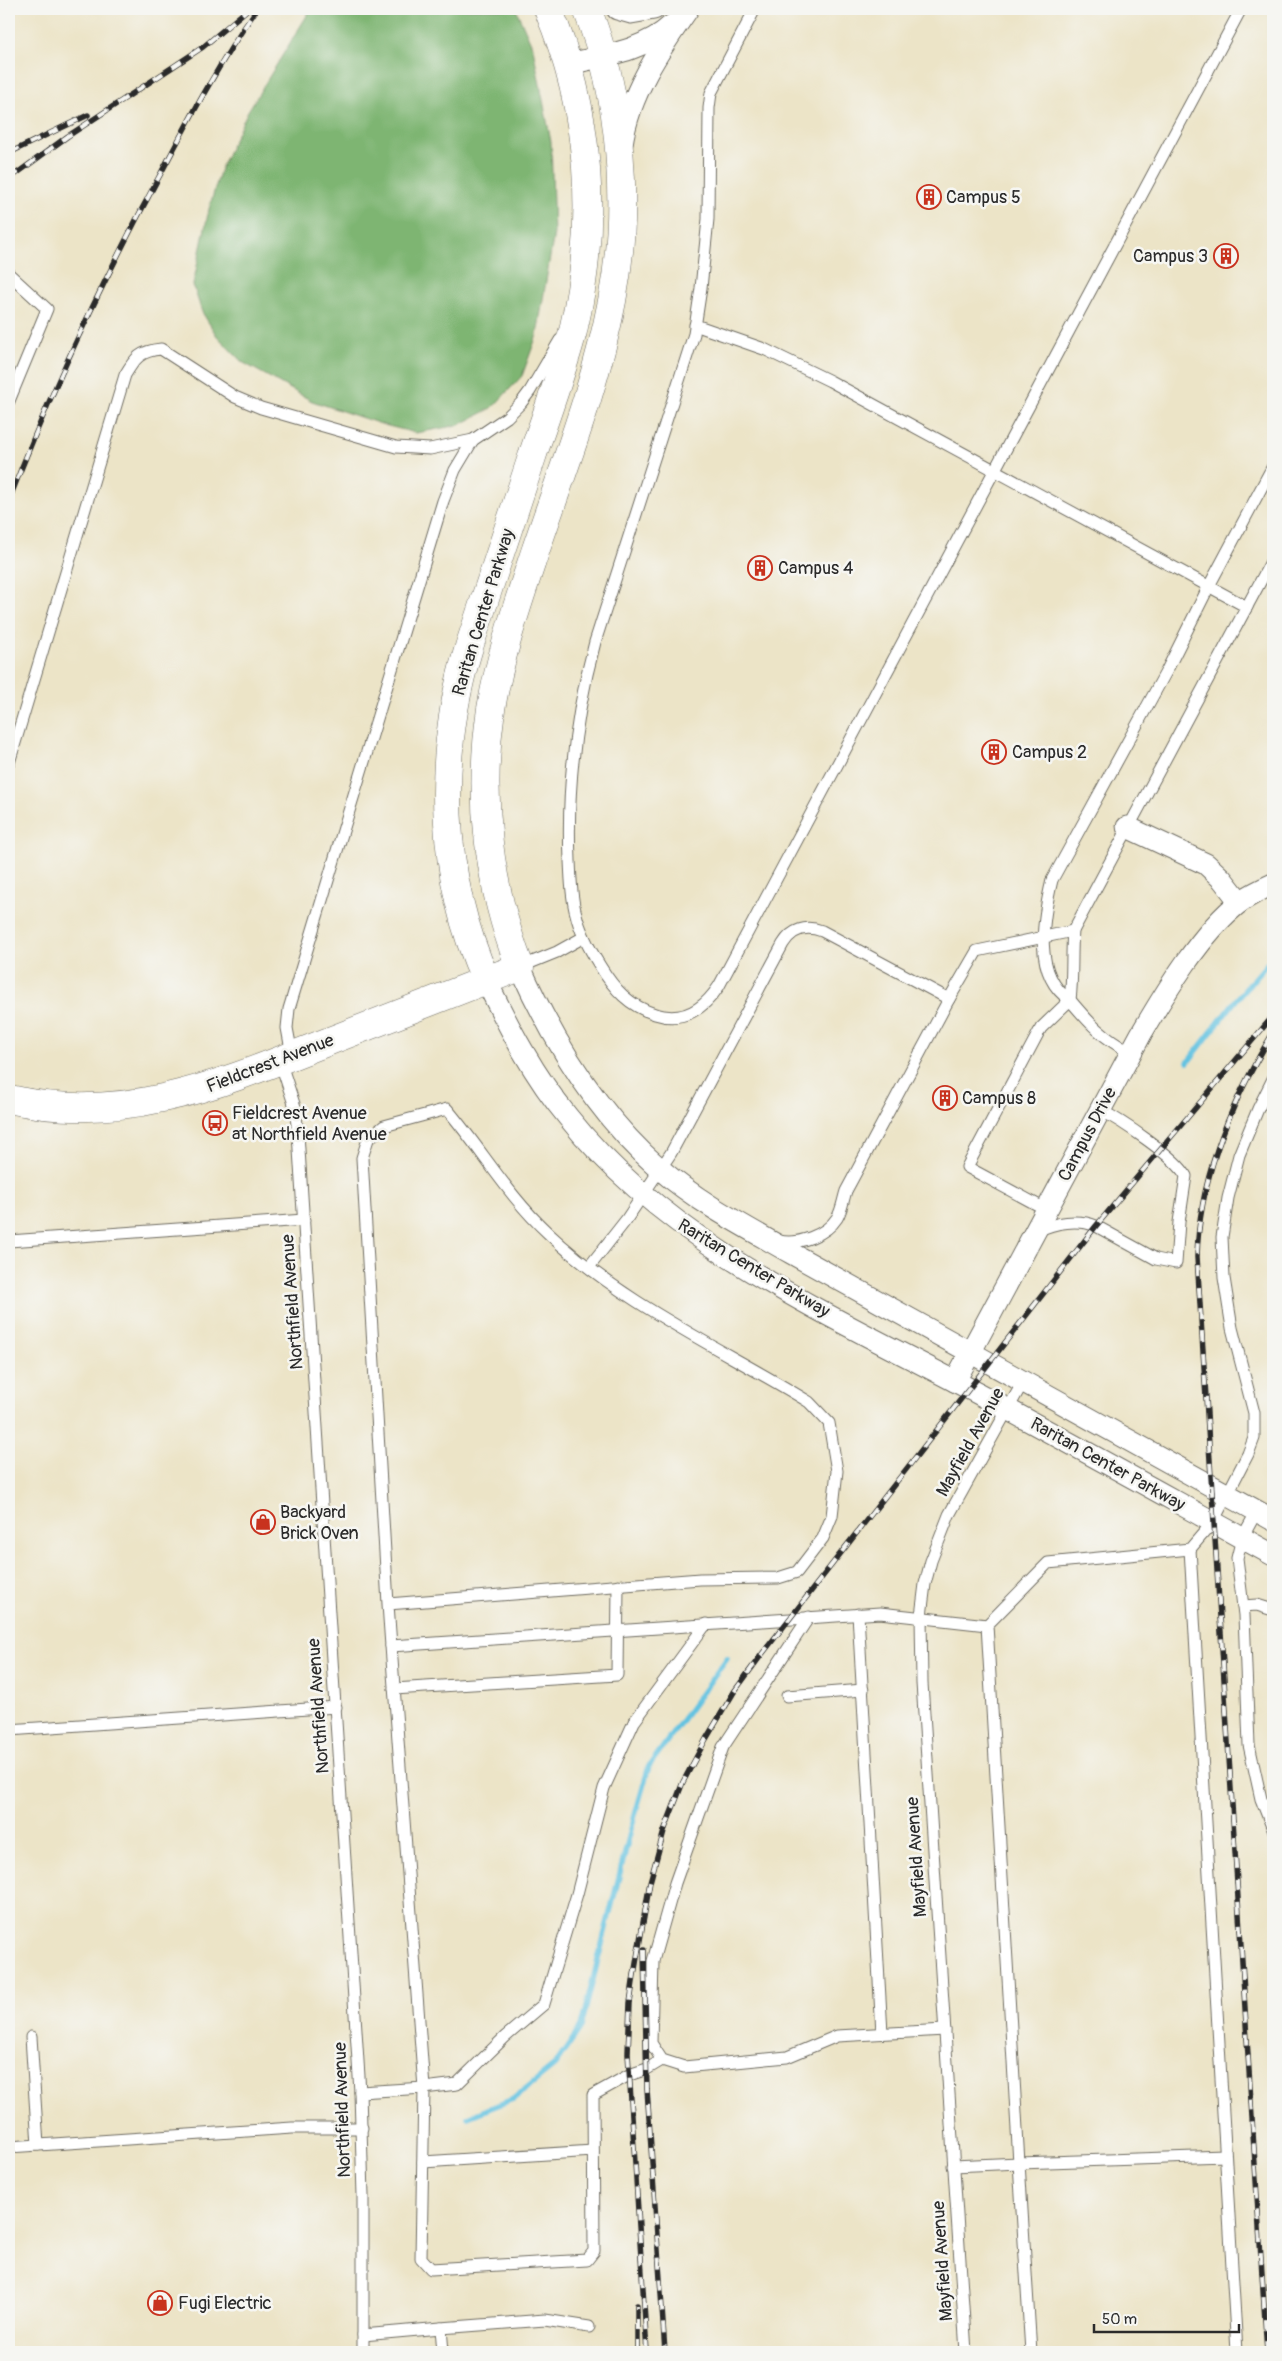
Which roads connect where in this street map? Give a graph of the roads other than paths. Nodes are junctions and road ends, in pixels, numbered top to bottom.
1 (548, 9) edge
2 (587, 9) edge
3 (617, 9) edge
4 (654, 9) edge
5 (688, 9) edge
6 (755, 9) edge
7 (1241, 9) edge
8 (602, 56) junction
9 (568, 64) junction
10 (621, 169) junction
11 (9, 274) edge
12 (577, 310) junction
13 (695, 325) junction
14 (9, 401) edge
15 (473, 440) junction
16 (1273, 466) edge
17 (993, 470) junction
18 (1273, 558) edge
19 (1209, 586) junction
20 (1247, 607) junction
21 (9, 763) edge
22 (1128, 827) junction
23 (1273, 884) edge
24 (1240, 902) junction
25 (1073, 931) junction
26 (584, 937) junction
27 (1044, 938) junction
28 (520, 967) junction
29 (486, 980) junction
30 (948, 999) junction
31 (1070, 1000) junction
32 (1131, 1053) junction
33 (286, 1058) junction
34 (1273, 1079) edge
35 (9, 1099) edge
36 (1100, 1110) junction
37 (661, 1170) junction
38 (644, 1195) junction
39 (1047, 1210) junction
40 (304, 1220) junction
41 (1034, 1233) junction
42 (762, 1237) junction
43 (9, 1241) edge
44 (589, 1267) junction
45 (970, 1352) junction
46 (955, 1381) junction
47 (1023, 1382) junction
48 (1008, 1409) junction
49 (1226, 1494) junction
50 (1265, 1516) edge
51 (1213, 1522) junction
52 (1242, 1538) junction
53 (1190, 1549) junction
54 (1273, 1555) edge
55 (618, 1585) junction
56 (388, 1604) junction
57 (1243, 1606) junction
58 (1273, 1610) edge
59 (858, 1614) junction
60 (921, 1616) junction
61 (809, 1617) junction
62 (706, 1624) junction
63 (987, 1625) junction
64 (619, 1630) junction
65 (390, 1646) junction
66 (394, 1689) junction
67 (863, 1690) junction
68 (787, 1696) dead end
69 (336, 1707) junction
70 (9, 1730) edge
71 (1273, 1829) edge
72 (945, 2030) junction
73 (882, 2033) junction
74 (31, 2038) dead end
75 (662, 2060) junction
76 (424, 2088) junction
77 (360, 2092) junction
78 (362, 2128) junction
79 (38, 2145) junction
80 (9, 2147) edge
81 (593, 2151) junction
82 (1225, 2156) junction
83 (423, 2162) junction
84 (1020, 2164) junction
85 (954, 2166) junction
86 (589, 2327) dead end
87 (441, 2328) junction
88 (363, 2335) junction
89 (363, 2352) edge
90 (443, 2352) edge
91 (966, 2352) edge
92 (1031, 2352) edge
93 (1237, 2352) edge

1 - 9 street, Raritan Center Parkway
2 - 8 street, Raritan Center Parkway
3 - 4 street
5 - 8 street
5 - 10 street
6 - 13 lane
7 - 17 lane
8 - 9 street
8 - 10 street, Raritan Center Parkway
9 - 12 street, Raritan Center Parkway
10 - 28 street, Raritan Center Parkway
11 - 14 lane
12 - 15 lane
12 - 29 street, Raritan Center Parkway
13 - 17 lane
13 - 26 lane
15 - 21 lane
15 - 33 lane, Northfield Avenue
16 - 19 lane
17 - 19 lane
17 - 26 lane
18 - 20 lane
19 - 20 lane
19 - 27 lane
20 - 22 lane
22 - 24 street
22 - 25 lane
23 - 24 street, Campus Drive
24 - 32 street, Campus Drive
25 - 27 lane
25 - 31 lane
26 - 28 lane
27 - 30 lane
27 - 31 lane
28 - 29 street, Fieldcrest Avenue
28 - 37 street, Raritan Center Parkway
29 - 33 street, Fieldcrest Avenue
29 - 38 street, Raritan Center Parkway
30 - 37 lane
30 - 42 lane
31 - 32 lane
31 - 39 lane
32 - 36 street, Campus Drive
33 - 35 street, Fieldcrest Avenue
33 - 40 lane, Northfield Avenue
34 - 49 lane
36 - 39 street, Campus Drive
36 - 41 lane
37 - 38 lane
37 - 42 street, Raritan Center Parkway
38 - 44 lane
38 - 46 street, Raritan Center Parkway
39 - 41 street, Campus Drive
40 - 43 lane
40 - 69 lane, Northfield Avenue
41 - 45 street, Campus Drive
42 - 45 street, Raritan Center Parkway
44 - 55 lane
44 - 56 lane
45 - 46 street, Campus Drive
45 - 47 street, Raritan Center Parkway
46 - 48 street, Raritan Center Parkway
47 - 48 lane, Mayfield Avenue
47 - 49 street, Raritan Center Parkway
48 - 51 street, Raritan Center Parkway
48 - 60 lane, Mayfield Avenue
49 - 50 street, Raritan Center Parkway
49 - 51 lane
50 - 52 lane
51 - 52 street, Raritan Center Parkway
51 - 53 lane
52 - 54 street, Raritan Center Parkway
52 - 57 lane
53 - 63 lane
53 - 82 lane
55 - 56 lane
55 - 64 lane
56 - 65 lane
57 - 58 lane
57 - 71 lane
59 - 60 lane
59 - 61 lane
59 - 67 lane
60 - 63 lane
60 - 72 lane, Mayfield Avenue
61 - 62 lane
61 - 75 lane
62 - 64 lane
62 - 76 lane
63 - 84 lane
64 - 65 lane
64 - 66 lane
65 - 66 lane
66 - 76 lane
67 - 68 lane
67 - 73 lane
69 - 70 lane
69 - 77 lane, Northfield Avenue
72 - 73 lane
72 - 85 lane, Mayfield Avenue
73 - 75 lane
74 - 79 lane
75 - 81 lane
76 - 77 lane
76 - 83 lane
77 - 78 lane, Northfield Avenue
78 - 79 lane
78 - 88 lane, Northfield Avenue
79 - 80 lane
81 - 83 lane
81 - 83 lane
82 - 84 lane
82 - 93 lane
84 - 85 lane
84 - 92 lane
85 - 91 lane, Mayfield Avenue
86 - 87 lane
87 - 88 lane
87 - 90 lane
88 - 89 lane, Northfield Avenue

